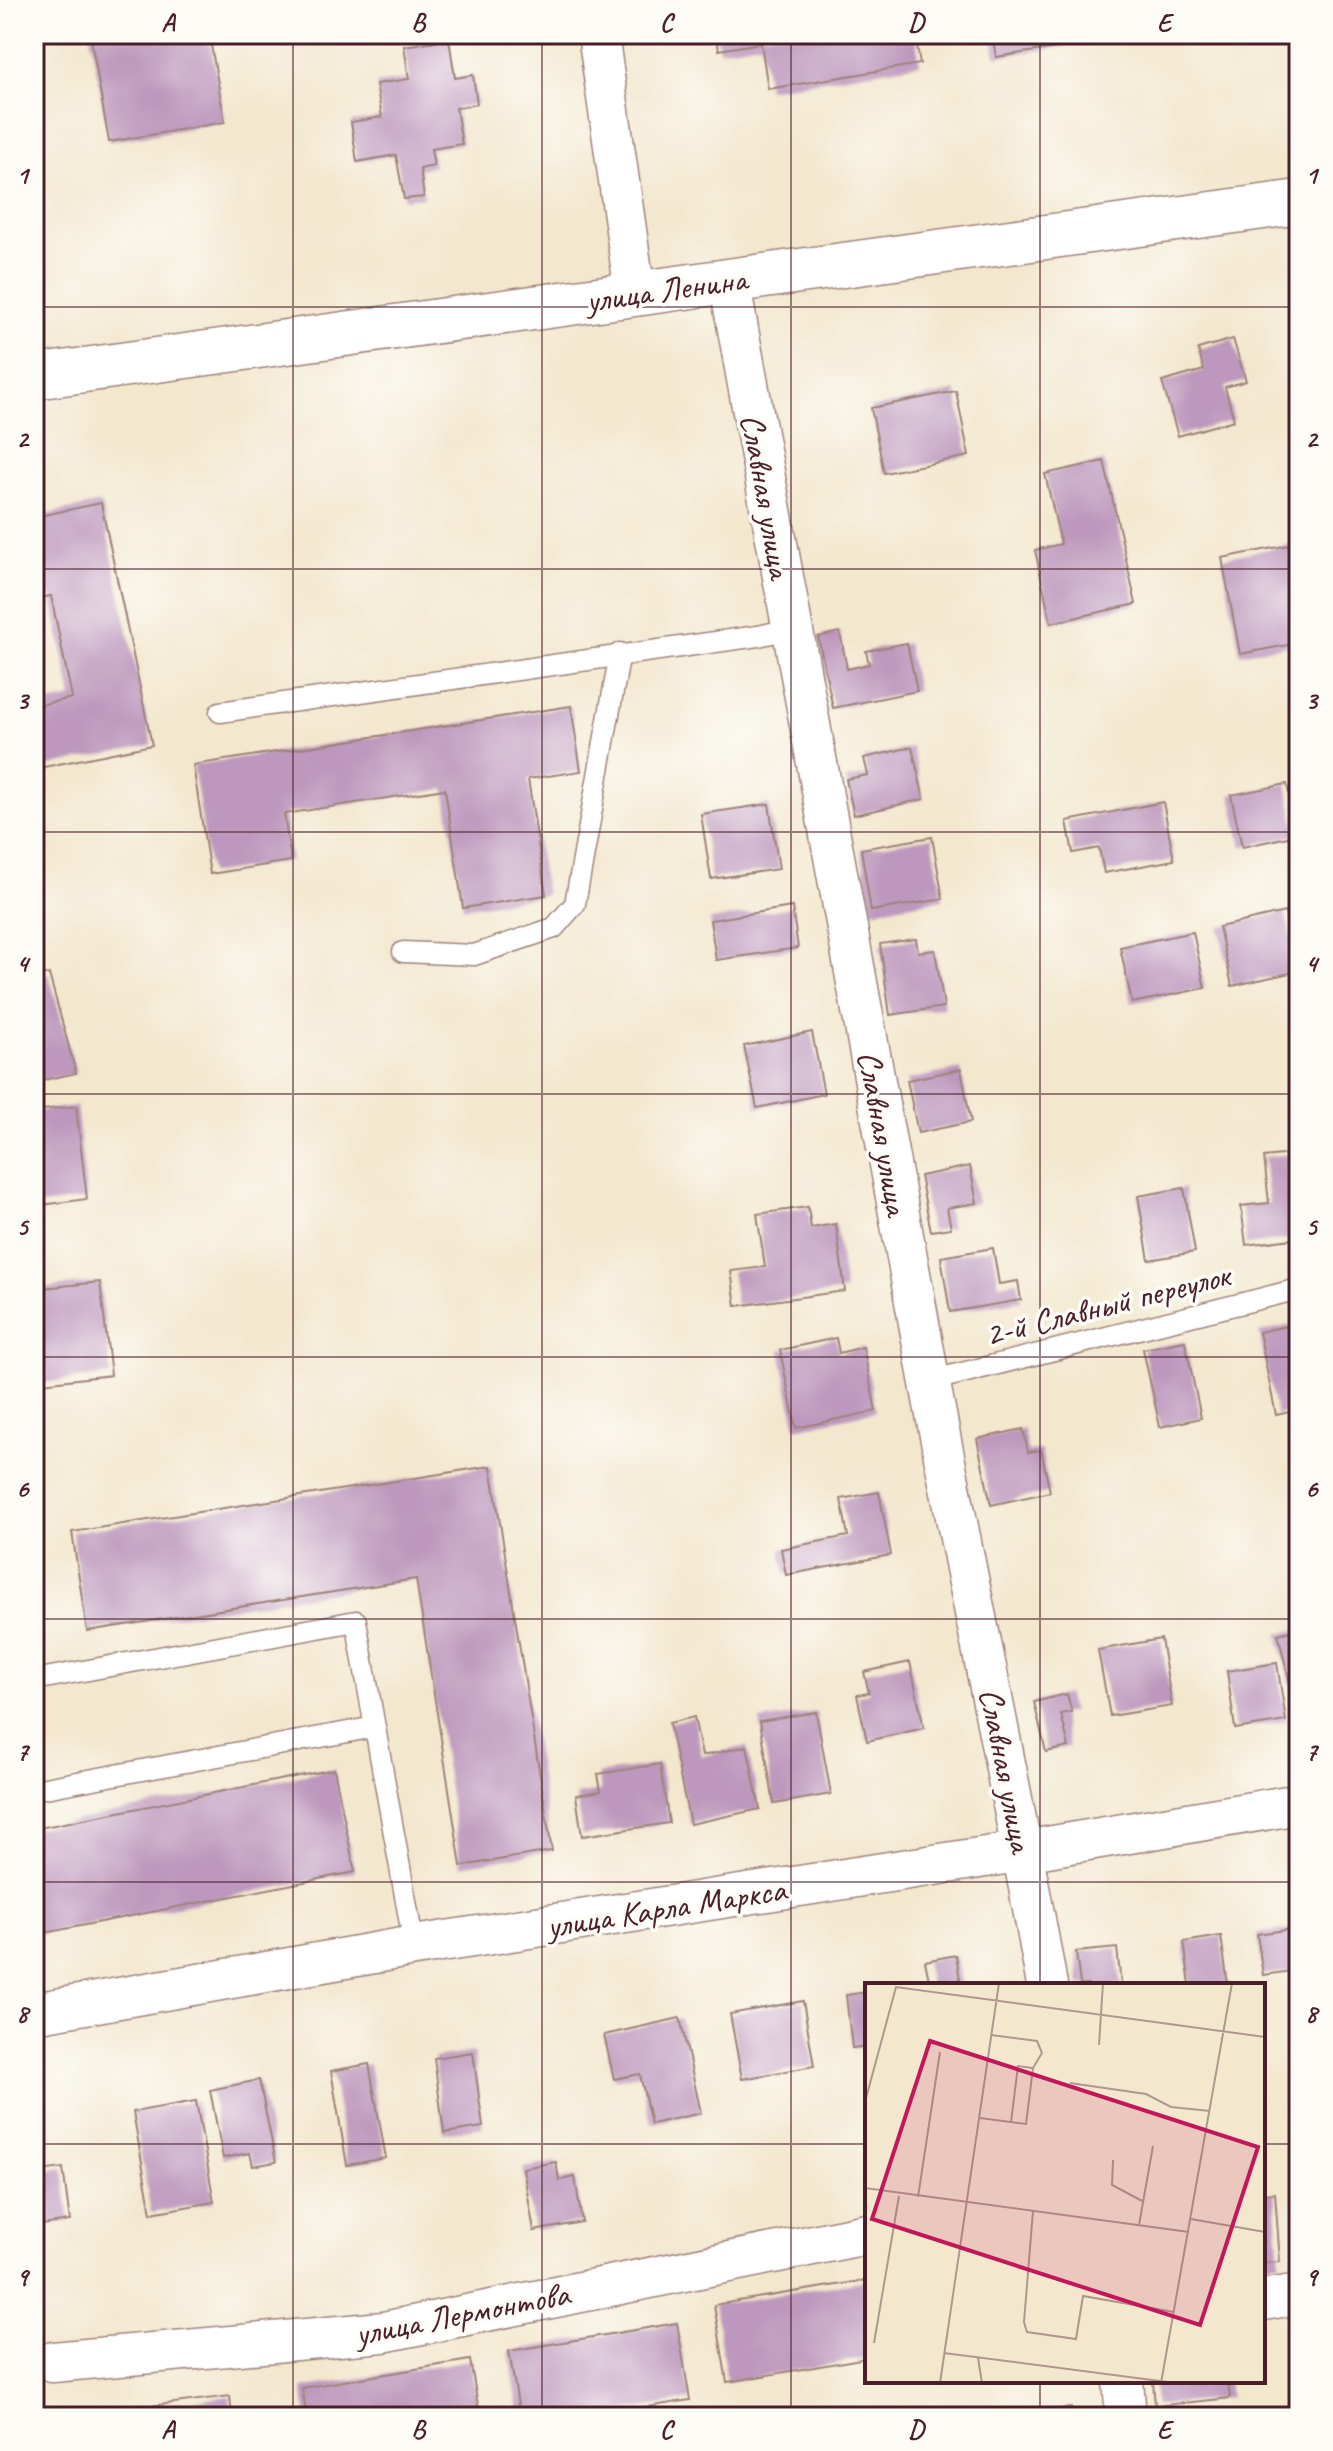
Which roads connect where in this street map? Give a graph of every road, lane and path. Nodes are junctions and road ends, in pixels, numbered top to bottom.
1 (598, 34) edge
2 (1298, 208) edge
3 (729, 280) junction
4 (635, 293) junction
5 (34, 377) edge
6 (790, 629) junction
7 (620, 653) junction
8 (220, 712) dead end
9 (403, 952) dead end
10 (1299, 1289) edge
11 (930, 1381) junction
12 (34, 1680) edge
13 (375, 1727) junction
14 (34, 1790) edge
15 (1299, 1804) edge
16 (1024, 1851) junction
17 (414, 1946) junction
18 (1047, 1983) edge
19 (34, 2013) edge
20 (865, 2234) edge
21 (1299, 2294) edge
22 (1265, 2300) edge
23 (53, 2362) dead end
24 (1123, 2383) edge
25 (1126, 2417) edge

1 - 4 street
2 - 3 main road, улица Ленина
3 - 4 main road, улица Ленина
3 - 6 street, Славная улица
4 - 5 main road, улица Ленина
6 - 7 lane
6 - 11 street, Славная улица
7 - 8 lane
7 - 9 lane
10 - 11 lane, 2-й Славный переулок
11 - 16 street, Славная улица
12 - 13 lane
13 - 14 lane
13 - 17 lane
15 - 16 street, улица Карла Маркса
16 - 17 street, улица Карла Маркса
16 - 18 street, Славная улица
17 - 19 street, улица Карла Маркса
20 - 23 street, улица Лермонтова
21 - 22 street
24 - 25 street

